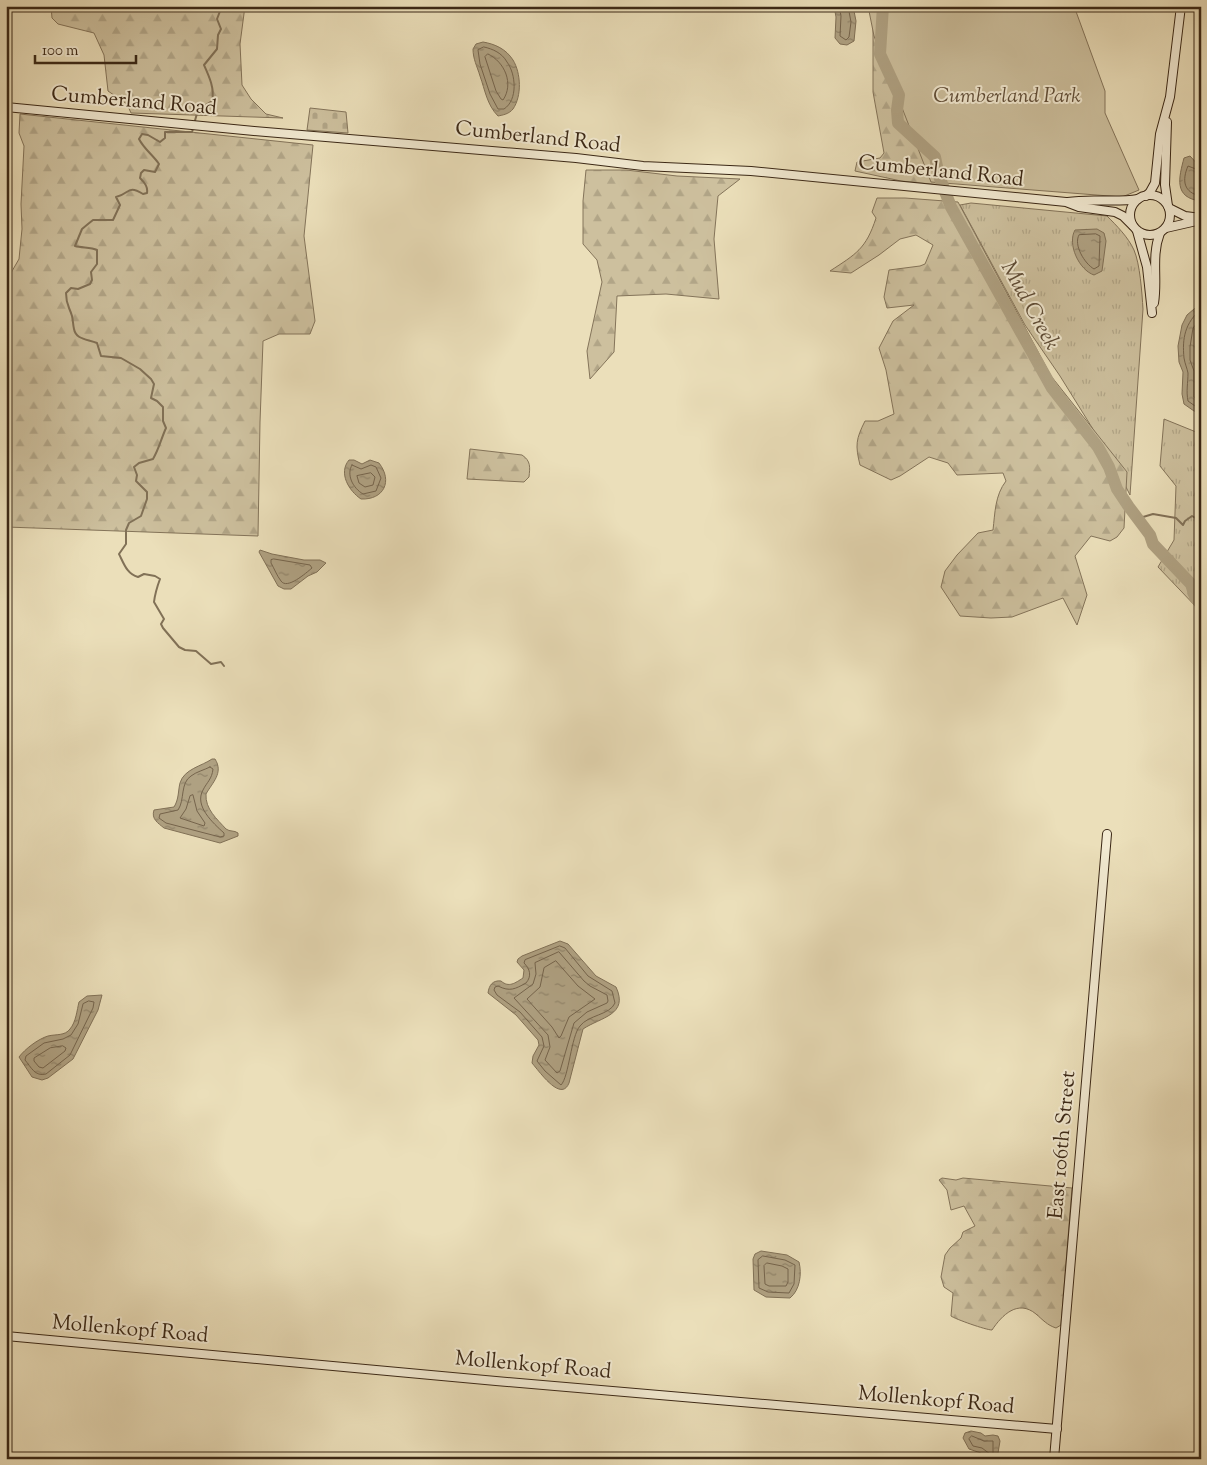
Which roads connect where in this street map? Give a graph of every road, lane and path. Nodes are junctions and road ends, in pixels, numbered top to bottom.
1 (1181, 6) edge
2 (6, 107) edge
3 (1167, 113) junction
4 (1146, 196) junction
5 (1138, 200) junction
6 (1066, 202) junction
7 (1169, 207) junction
8 (1201, 219) edge
9 (1135, 228) junction
10 (1163, 231) junction
11 (1108, 834) dead end
12 (6, 1336) edge
13 (1057, 1429) junction
14 (1054, 1459) edge

1 - 3 street
2 - 6 street, Cumberland Road
3 - 4 street
3 - 7 street
4 - 5 street
4 - 7 street
5 - 6 street, Cumberland Road
5 - 9 street
6 - 9 street, Cumberland Road
7 - 8 street
7 - 10 street
8 - 10 street
9 - 10 street
9 - 10 street
11 - 13 street, East 106th Street
12 - 13 street, Mollenkopf Road
13 - 14 street, East 106th Street

